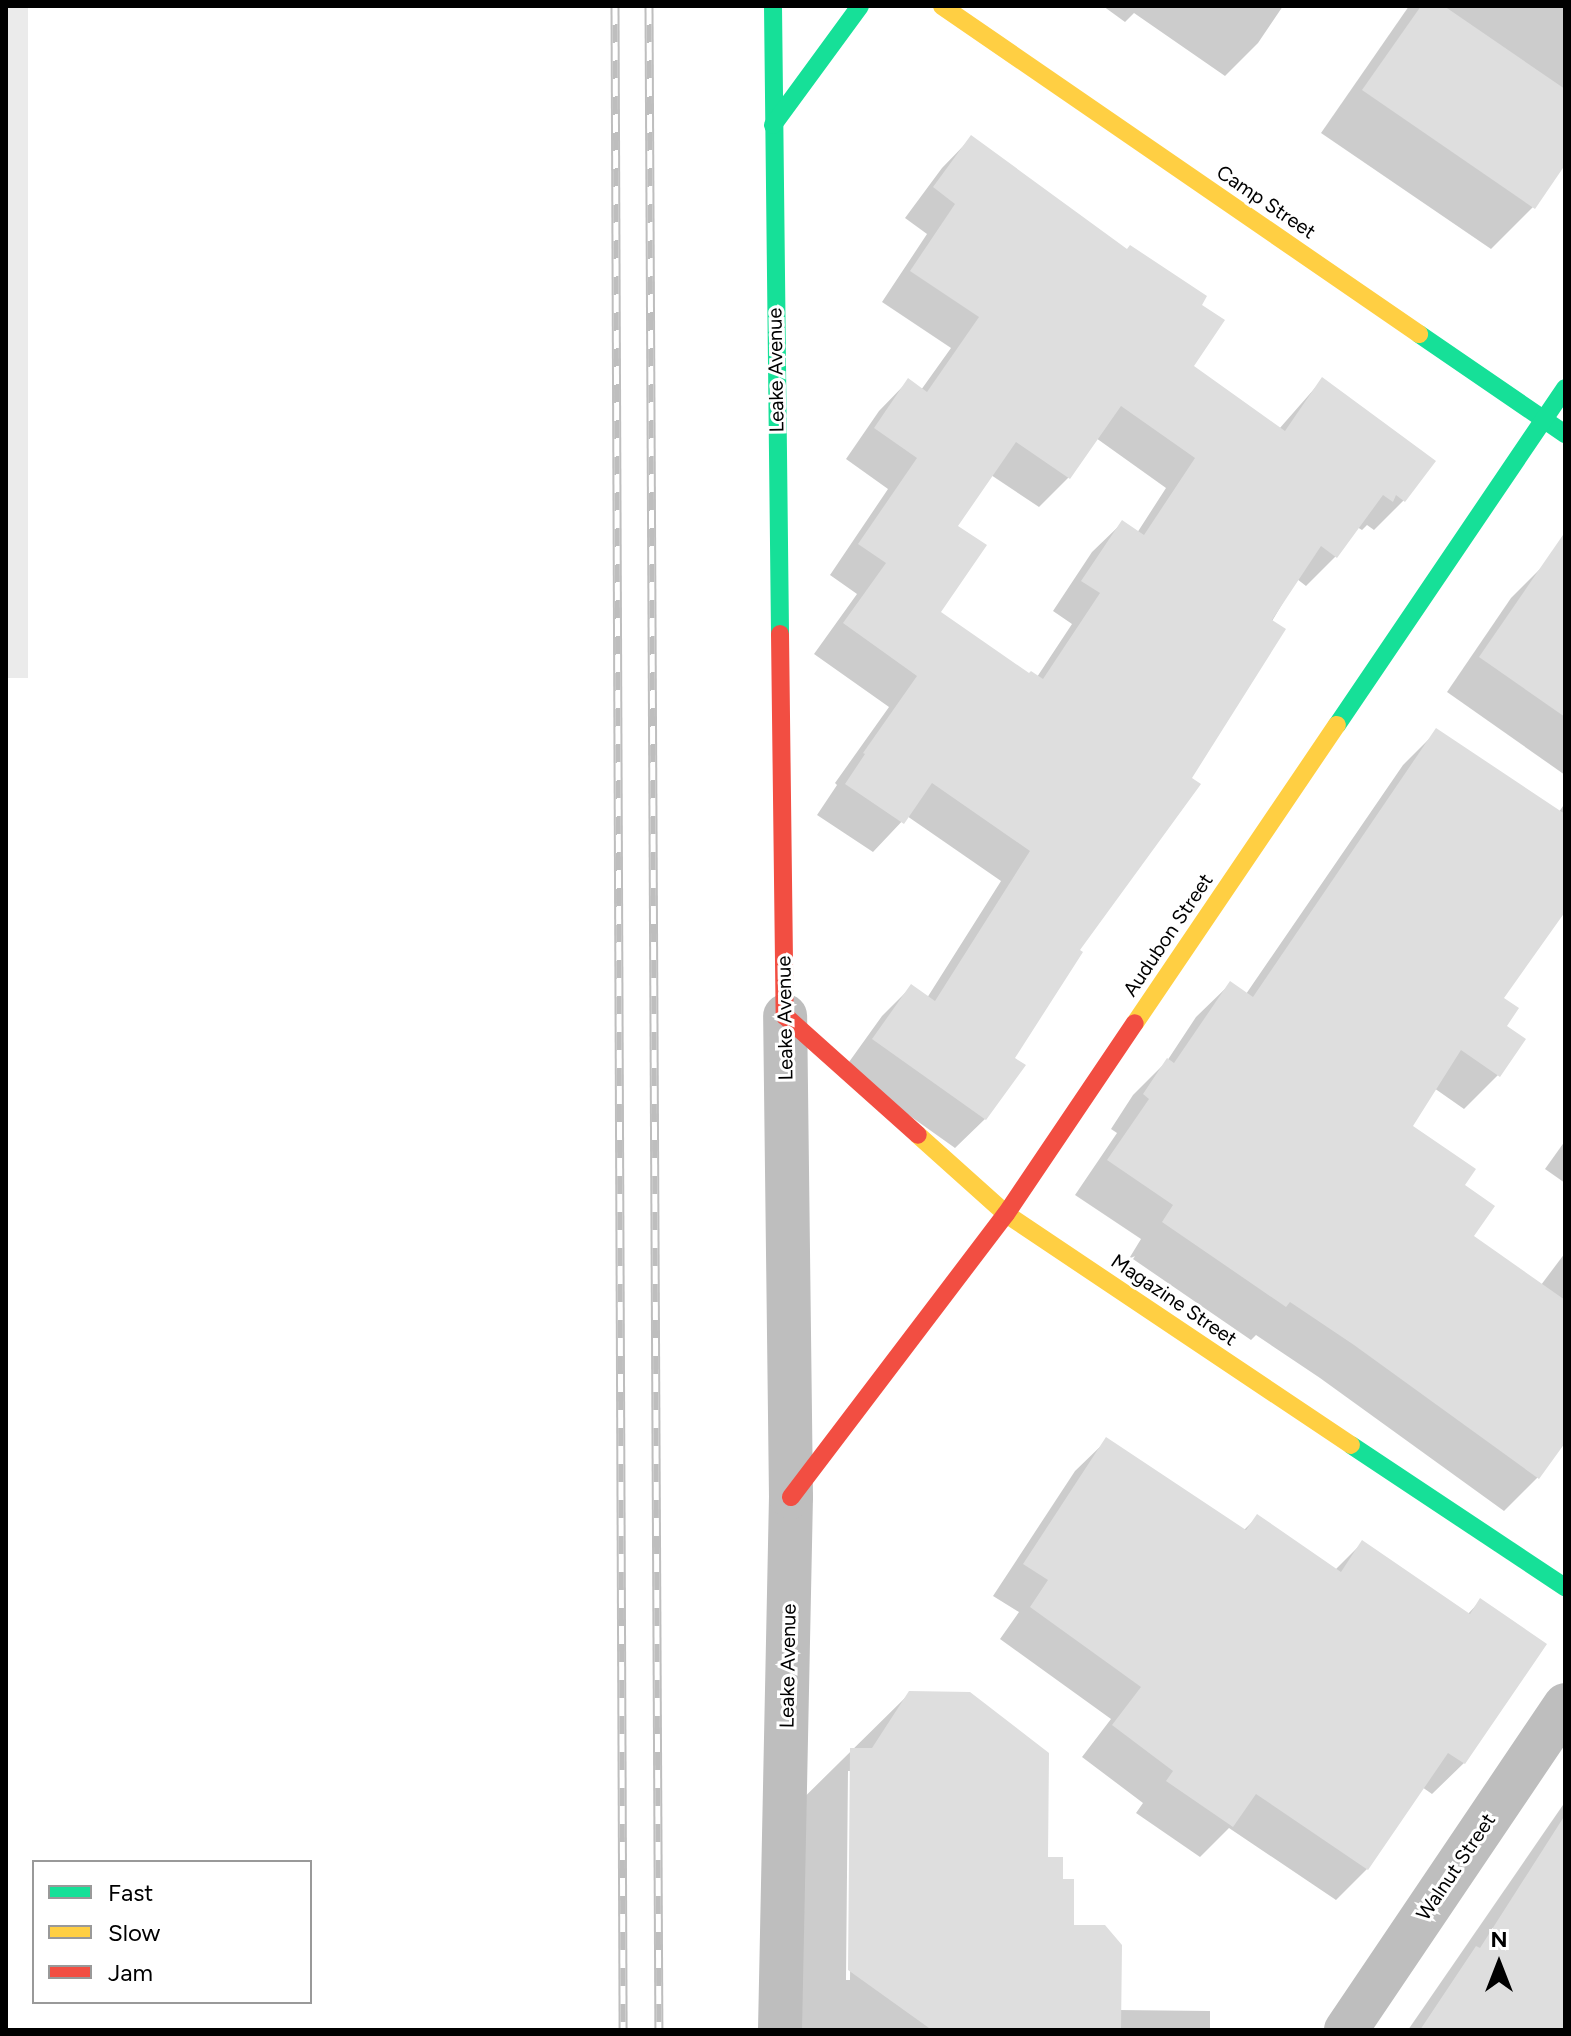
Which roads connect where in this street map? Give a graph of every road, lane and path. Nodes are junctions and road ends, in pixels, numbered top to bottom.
1 (773, 6) edge
2 (860, 6) edge
3 (942, 6) edge
4 (773, 125) junction
5 (1565, 388) edge
6 (1543, 419) junction
7 (1565, 434) edge
8 (785, 1016) junction
9 (1006, 1214) junction
10 (791, 1497) junction
11 (1565, 1587) edge
12 (1565, 1705) edge
13 (780, 2030) edge
14 (1346, 2030) edge

1 - 4 street, Leake Avenue
2 - 4 street
3 - 6 street, Camp Street
4 - 8 street, Leake Avenue
5 - 6 street, Audubon Street
6 - 7 street, Camp Street
6 - 9 street, Audubon Street
8 - 9 street, Magazine Street
8 - 10 street, Leake Avenue
9 - 10 street, Audubon Street
9 - 11 street, Magazine Street
10 - 13 street, Leake Avenue
12 - 14 street, Walnut Street

